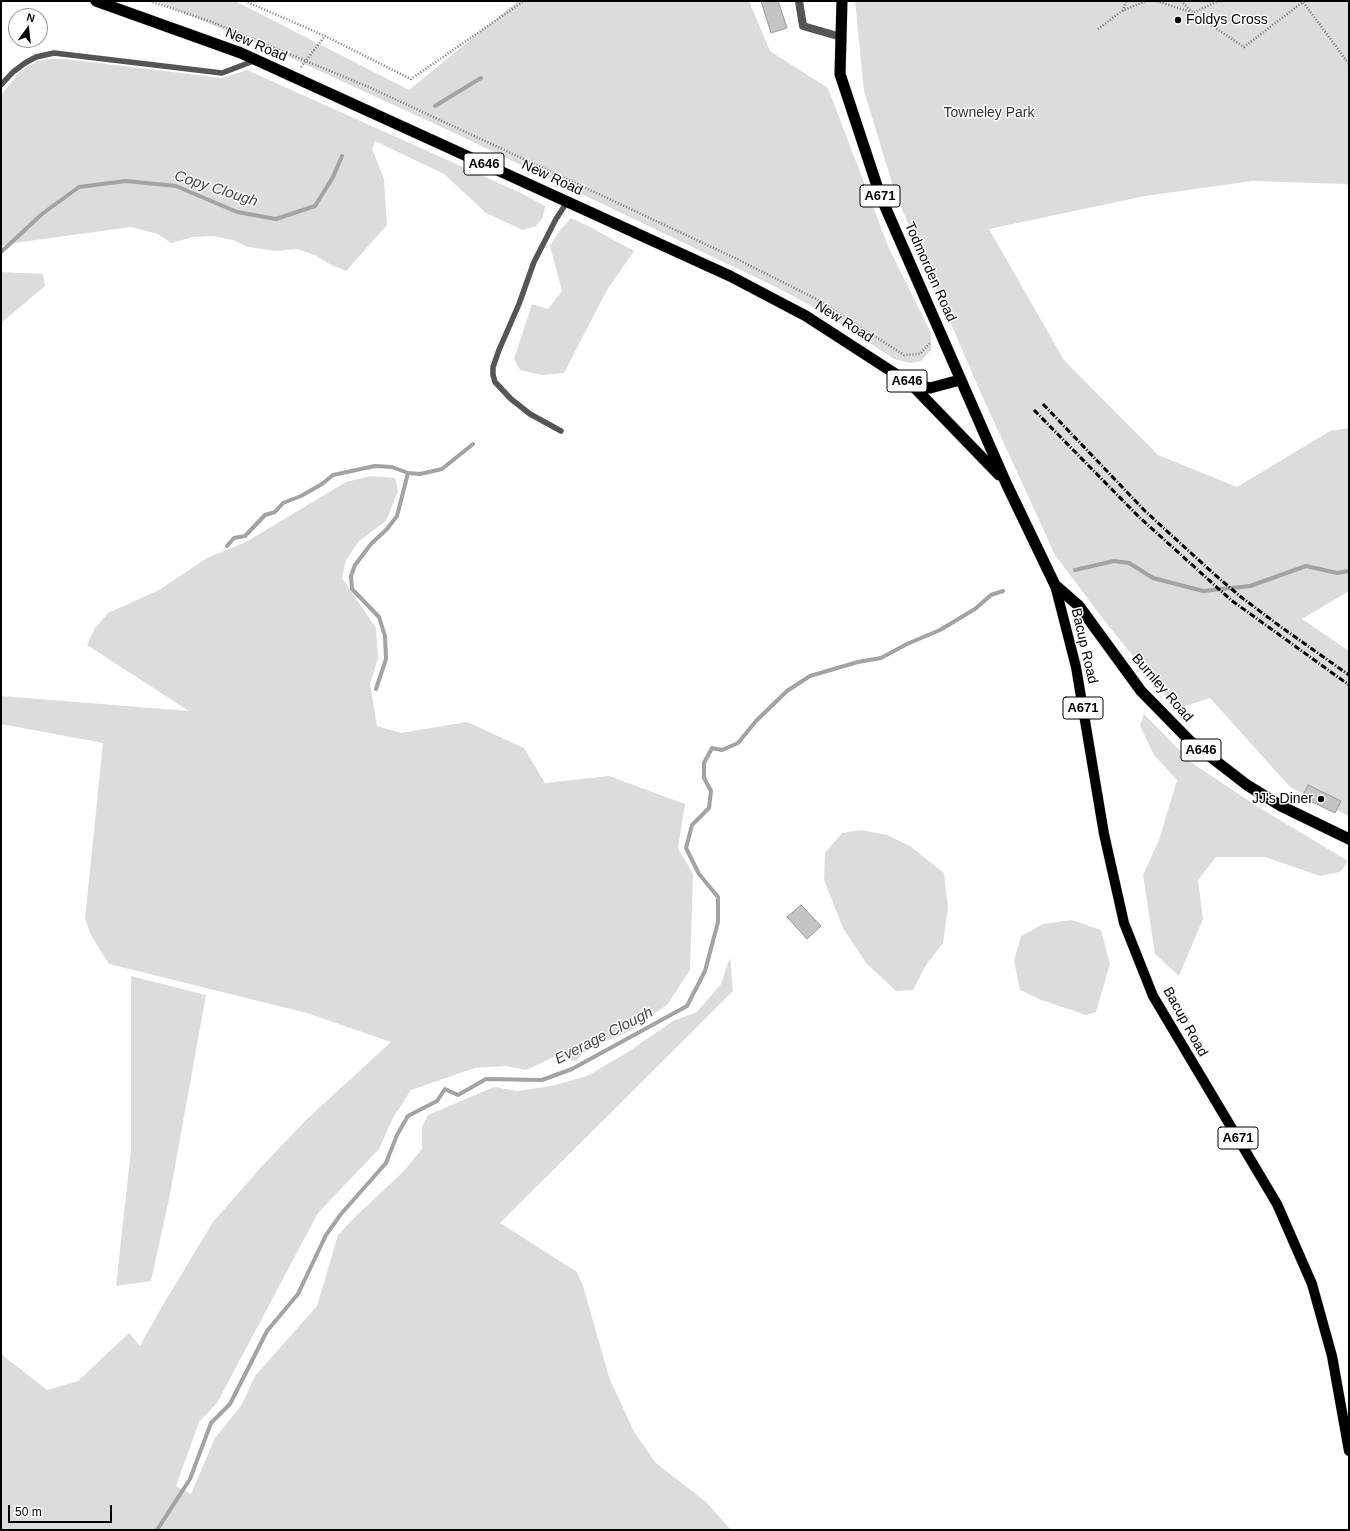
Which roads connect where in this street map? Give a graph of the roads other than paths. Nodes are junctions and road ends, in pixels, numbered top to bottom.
1 (96, 1) edge
2 (799, 1) edge
3 (842, 1) edge
4 (841, 37) junction
5 (256, 60) junction
6 (1, 85) edge
7 (567, 202) junction
8 (960, 380) junction
9 (911, 384) junction
10 (561, 431) dead end
11 (1006, 483) junction
12 (1055, 585) junction
13 (1349, 839) edge
14 (1349, 1451) edge

1 - 5 highway, New Road / A646
2 - 4 street
3 - 4 highway, Todmorden Road / A671
4 - 8 highway, Todmorden Road / A671
5 - 6 lane
5 - 7 highway, New Road / A646
7 - 9 highway, New Road / A646
7 - 10 lane
8 - 9 highway, New Road / A646
8 - 11 highway, Todmorden Road
9 - 11 highway
11 - 12 highway, Todmorden Road
12 - 13 highway, Burnley Road / A646
12 - 14 main road, Bacup Road / A671

